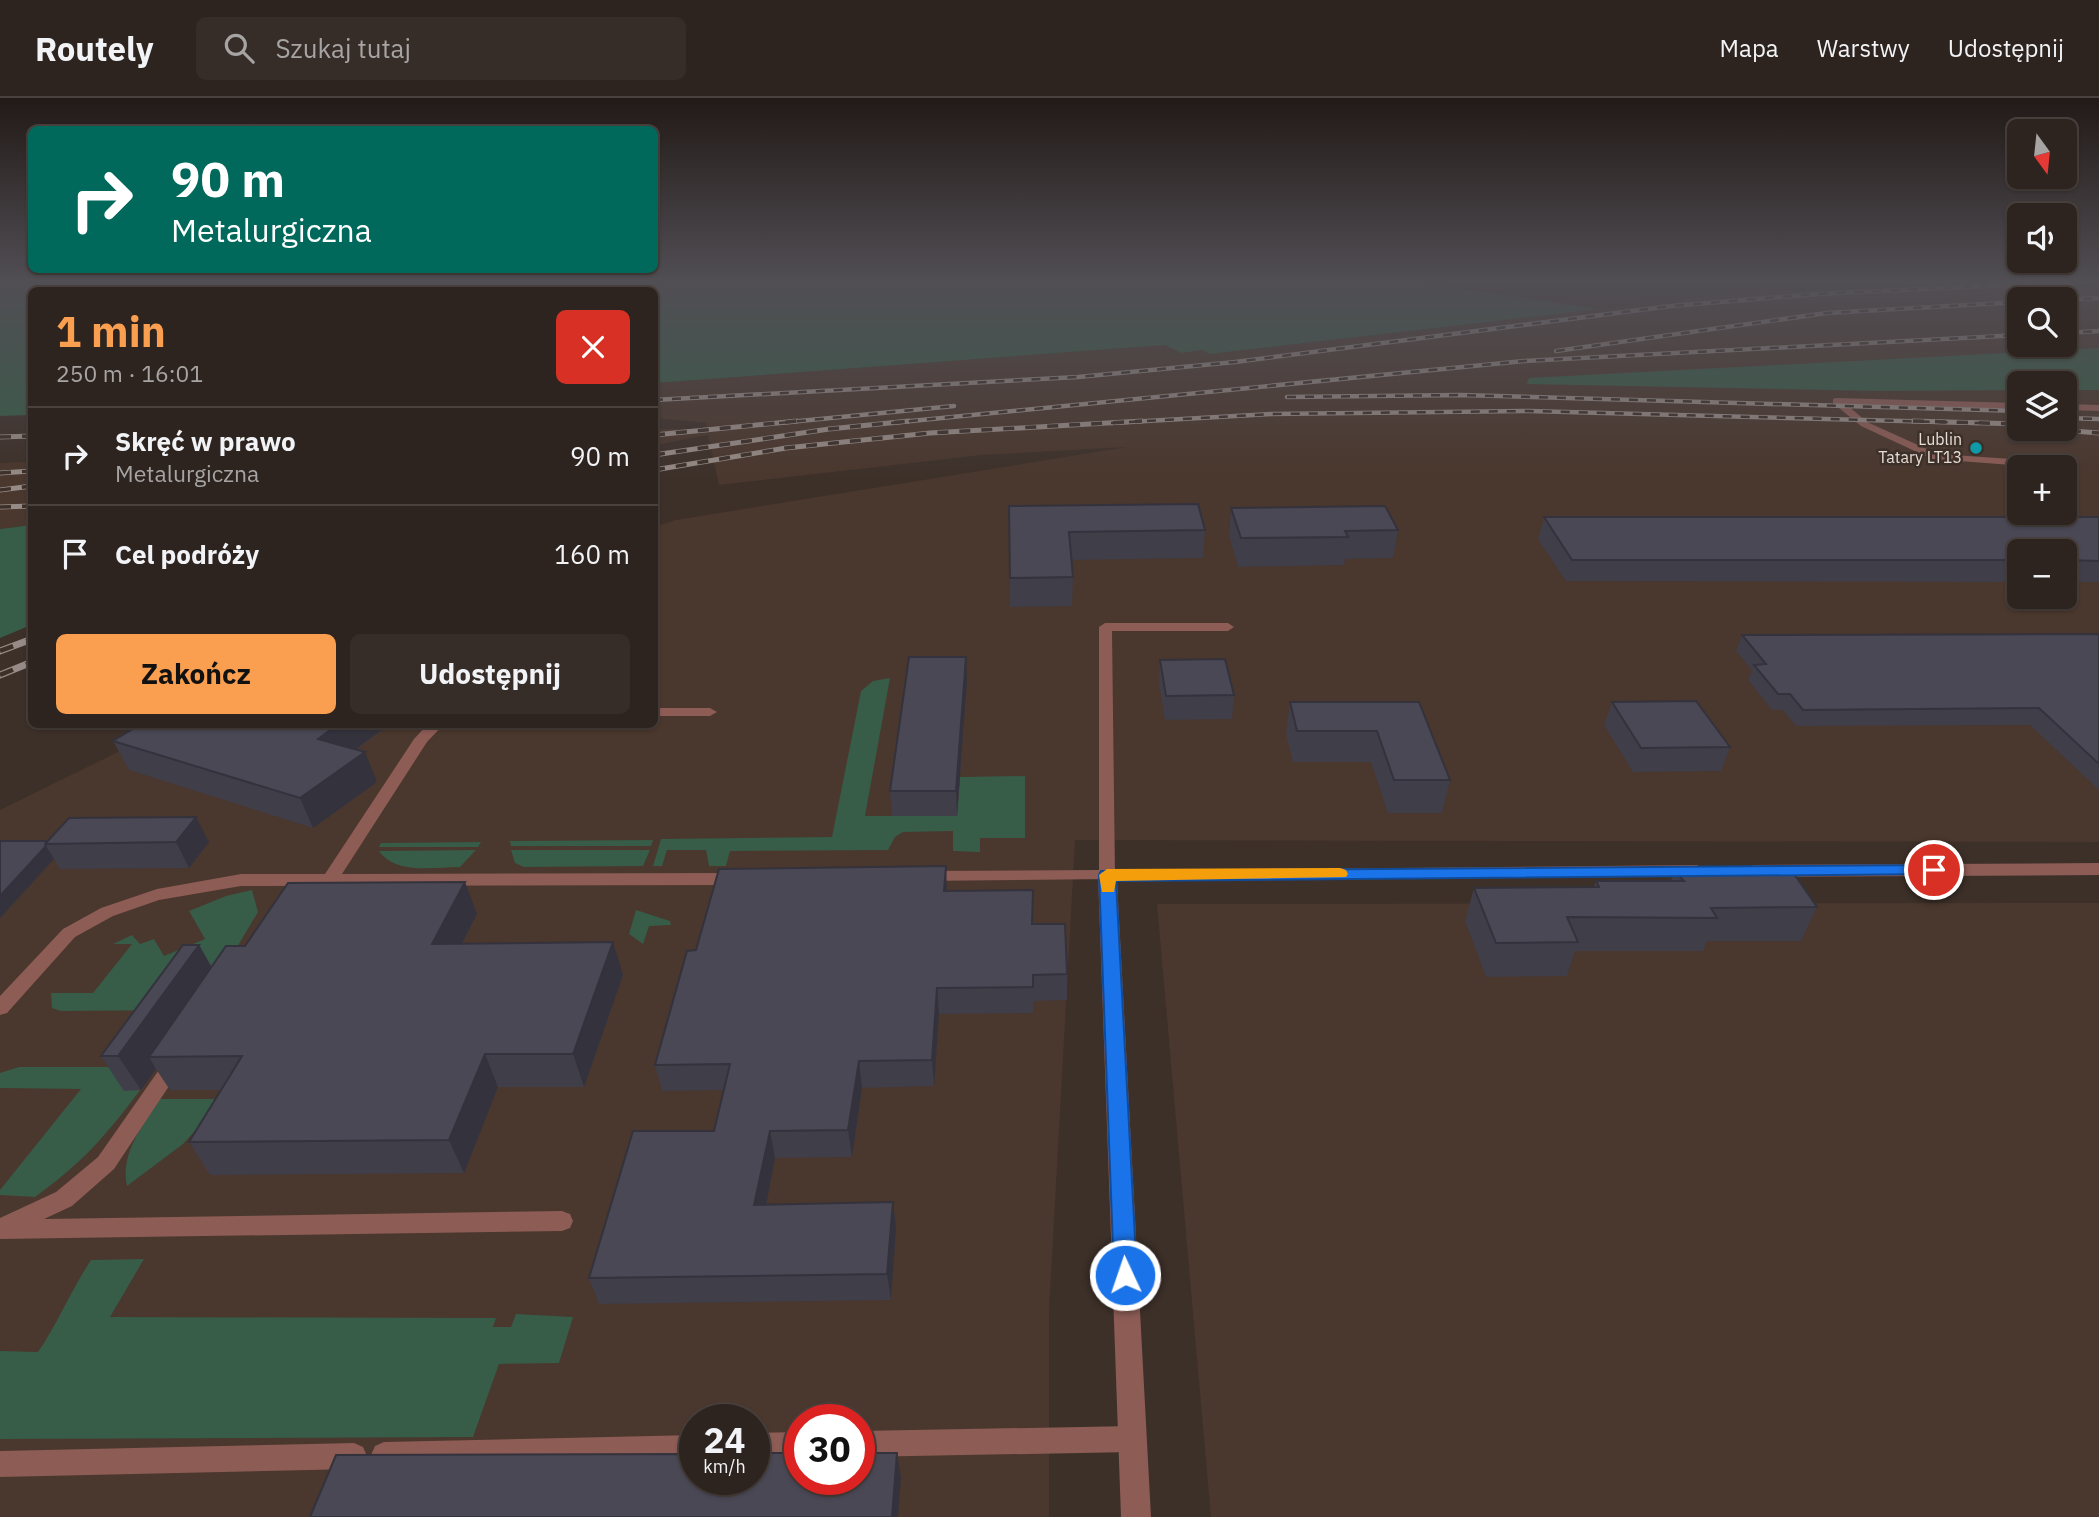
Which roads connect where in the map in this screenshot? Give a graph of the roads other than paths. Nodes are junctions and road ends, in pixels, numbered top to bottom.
1 (2007, 405) edge
2 (2077, 407) edge
3 (2099, 408) edge
4 (2007, 462) edge
5 (1228, 627) dead end
6 (658, 712) edge
7 (710, 712) dead end
8 (433, 728) edge
9 (2099, 869) edge
10 (1107, 875) junction
11 (904, 877) edge
12 (754, 879) edge
13 (298, 880) junction
14 (330, 880) junction
15 (282, 903) edge
16 (0, 1008) edge
17 (183, 1050) edge
18 (562, 1222) dead end
19 (0, 1228) edge
20 (1133, 1438) junction
21 (875, 1444) edge
22 (679, 1448) edge
23 (0, 1464) edge
24 (1136, 1517) edge

1 - 4 lane
2 - 3 lane
5 - 10 lane
6 - 7 lane
8 - 14 lane
9 - 10 street
10 - 11 lane
10 - 20 street
12 - 14 lane
13 - 14 lane
13 - 15 lane
13 - 16 lane
17 - 19 lane
18 - 19 lane
20 - 21 lane
20 - 24 street
22 - 23 lane

